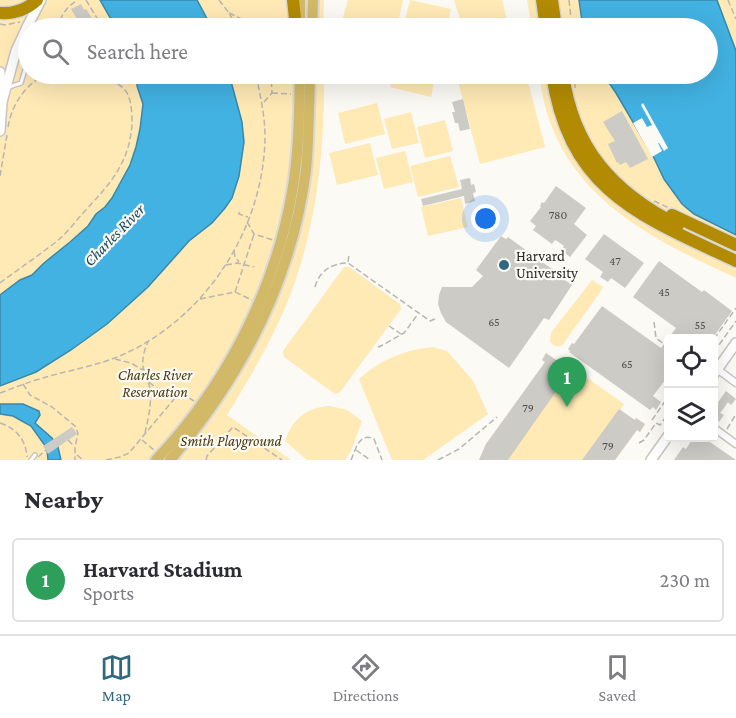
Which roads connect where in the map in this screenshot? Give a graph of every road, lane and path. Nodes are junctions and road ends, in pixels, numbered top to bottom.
1 (39, 0) edge
2 (78, 0) edge
3 (86, 0) edge
4 (219, 0) edge
5 (292, 0) edge
6 (300, 0) edge
7 (313, 0) edge
8 (536, 0) edge
9 (542, 0) edge
10 (552, 0) edge
11 (569, 0) edge
12 (728, 0) edge
13 (0, 13) edge
14 (229, 14) junction
15 (31, 18) edge
16 (61, 18) edge
17 (97, 18) edge
18 (231, 18) edge
19 (238, 18) edge
20 (296, 18) edge
21 (299, 18) edge
22 (312, 18) edge
23 (542, 18) edge
24 (544, 18) edge
25 (555, 18) edge
26 (571, 18) edge
27 (736, 18) edge
28 (18, 22) edge
29 (0, 24) edge
30 (18, 47) edge
31 (0, 72) edge
32 (18, 84) edge
33 (31, 84) edge
34 (117, 84) edge
35 (258, 84) edge
36 (272, 84) edge
37 (300, 84) edge
38 (310, 84) edge
39 (554, 84) edge
40 (564, 84) edge
41 (575, 84) edge
42 (3, 88) edge
43 (575, 88) dead end
44 (272, 93) junction
45 (292, 94) dead end
46 (263, 104) junction
47 (0, 131) edge
48 (0, 176) edge
49 (642, 198) junction
50 (676, 211) dead end
51 (239, 212) dead end
52 (249, 217) junction
53 (247, 222) junction
54 (657, 224) junction
55 (254, 234) junction
56 (273, 241) dead end
57 (736, 245) edge
58 (234, 250) junction
59 (736, 253) edge
60 (349, 254) dead end
61 (736, 261) edge
62 (240, 263) junction
63 (348, 263) junction
64 (245, 264) junction
65 (226, 265) junction
66 (254, 267) dead end
67 (736, 269) edge
68 (0, 283) edge
69 (315, 287) dead end
70 (235, 292) junction
71 (199, 299) junction
72 (252, 300) dead end
73 (736, 308) edge
74 (419, 313) junction
75 (435, 319) dead end
76 (736, 321) edge
77 (654, 322) dead end
78 (389, 326) dead end
79 (401, 334) junction
80 (718, 334) edge
81 (149, 340) junction
82 (736, 343) edge
83 (664, 344) edge
84 (378, 346) dead end
85 (718, 346) edge
86 (112, 359) junction
87 (718, 368) edge
88 (144, 371) junction
89 (229, 372) junction
90 (718, 374) edge
91 (149, 382) junction
92 (736, 383) edge
93 (23, 384) junction
94 (0, 393) edge
95 (180, 393) junction
96 (194, 401) dead end
97 (664, 404) edge
98 (736, 414) edge
99 (496, 417) dead end
100 (652, 420) dead end
101 (664, 422) edge
102 (0, 423) edge
103 (718, 431) edge
104 (723, 435) junction
105 (143, 437) junction
106 (68, 440) dead end
107 (141, 440) junction
108 (664, 442) edge
109 (639, 443) dead end
110 (736, 444) edge
111 (75, 447) junction
112 (355, 449) junction
113 (46, 450) dead end
114 (75, 453) junction
115 (155, 455) edge
116 (37, 456) joint
117 (29, 460) edge
118 (75, 460) edge
119 (83, 460) edge
120 (106, 460) edge
121 (170, 460) edge
122 (206, 460) edge
123 (282, 460) edge
124 (351, 460) edge
125 (370, 460) edge
126 (382, 460) edge
127 (438, 460) edge
128 (651, 460) edge

1 - 13 highway
1 - 15 main road
2 - 16 path
3 - 17 path
4 - 14 path
5 - 20 highway
6 - 21 main road
7 - 22 main road
8 - 23 main road
9 - 24 highway
10 - 25 highway
11 - 26 path
12 - 27 path
14 - 18 path
14 - 19 path
28 - 29 path
30 - 42 main road
31 - 42 main road
32 - 42 lane
33 - 48 path
34 - 68 path
35 - 46 path
36 - 44 path
37 - 89 main road
38 - 89 main road
39 - 54 highway
40 - 49 highway
41 - 43 path
42 - 47 main road
44 - 45 path
44 - 46 path
46 - 52 path
49 - 50 path
49 - 57 highway
49 - 59 highway
51 - 52 path
52 - 53 path
53 - 55 path
53 - 58 path
54 - 61 highway
54 - 67 highway
55 - 56 path
55 - 64 path
58 - 62 path
58 - 65 path
60 - 63 path
62 - 64 path
62 - 65 path
63 - 69 path
63 - 74 path
64 - 66 path
64 - 70 path
65 - 71 path
70 - 71 path
70 - 72 path
71 - 81 path
73 - 80 path
74 - 75 path
74 - 79 path
76 - 85 path
77 - 83 path
78 - 79 path
79 - 84 path
81 - 86 path
81 - 88 path
82 - 87 main road
86 - 88 path
86 - 93 path
88 - 91 path
89 - 115 main road
89 - 121 main road
90 - 92 street
91 - 95 path
91 - 105 path
93 - 94 path
93 - 111 path
95 - 96 path
95 - 105 path
97 - 100 path
98 - 104 path
99 - 127 path
101 - 109 path
102 - 117 path
103 - 104 street
104 - 110 street
105 - 107 path
106 - 111 path
107 - 115 path
107 - 120 path
108 - 128 main road
111 - 114 path
112 - 124 path
112 - 125 path
112 - 126 path
113 - 116 path
114 - 118 path
114 - 119 path
116 - 117 lane
122 - 123 path

